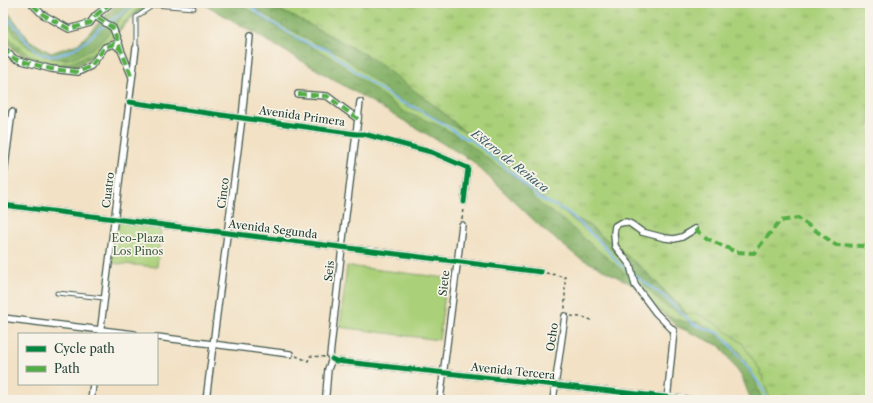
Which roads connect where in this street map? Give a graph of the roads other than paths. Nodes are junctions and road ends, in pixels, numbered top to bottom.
1 (111, 3) edge
2 (33, 5) dead end
3 (194, 8) dead end
4 (95, 16) junction
5 (250, 36) dead end
6 (136, 48) joint
7 (3, 49) edge
8 (121, 50) junction
9 (132, 77) junction
10 (298, 94) dead end
11 (129, 102) junction
12 (360, 102) dead end
13 (12, 112) dead end
14 (242, 118) junction
15 (358, 119) junction
16 (356, 134) junction
17 (3, 182) edge
18 (464, 202) road end
19 (3, 205) edge
20 (114, 219) junction
21 (462, 225) road end
22 (695, 229) dead end
23 (228, 233) junction
24 (342, 247) junction
25 (457, 262) junction
26 (541, 272) road end
27 (58, 293) dead end
28 (104, 298) junction
29 (565, 316) road end
30 (3, 318) edge
31 (100, 332) edge
32 (117, 333) edge
33 (158, 337) edge
34 (214, 344) junction
35 (290, 354) road end
36 (331, 358) junction
37 (443, 373) junction
38 (93, 385) edge
39 (555, 385) junction
40 (326, 397) edge
41 (667, 399) edge
42 (91, 400) edge
43 (206, 400) edge
44 (440, 400) edge
45 (553, 400) edge
46 (692, 400) edge

1 - 4 street
2 - 4 street
3 - 6 lane
4 - 8 street
5 - 14 street, Cinco
6 - 9 street, Cuatro
7 - 8 street
8 - 9 street
9 - 11 street, Cuatro
10 - 15 street
11 - 14 street, Avenida Primera
11 - 20 street, Cuatro
12 - 15 street, Seis
13 - 17 street
14 - 16 street, Avenida Primera
14 - 23 street, Cinco
15 - 16 street, Seis
16 - 18 street, Avenida Primera
16 - 24 street, Seis
19 - 20 street, Avenida Segunda
20 - 23 street, Avenida Segunda
20 - 28 street, Cuatro
21 - 25 street, Siete
22 - 41 street
23 - 24 street, Avenida Segunda
23 - 34 street, Cinco
24 - 25 street, Avenida Segunda
24 - 36 street, Seis
25 - 26 street, Avenida Segunda
25 - 37 street, Siete
27 - 28 lane
28 - 31 street, Cuatro
29 - 39 street, Ocho
30 - 31 street
31 - 32 street
33 - 34 street
34 - 35 street
34 - 43 street, Cinco
36 - 37 street, Avenida Tercera
36 - 40 street, Seis
37 - 39 street, Avenida Tercera
37 - 44 street, Siete
38 - 42 street
39 - 41 street, Avenida Tercera
39 - 45 street, Ocho
41 - 46 street, Avenida Tercera

